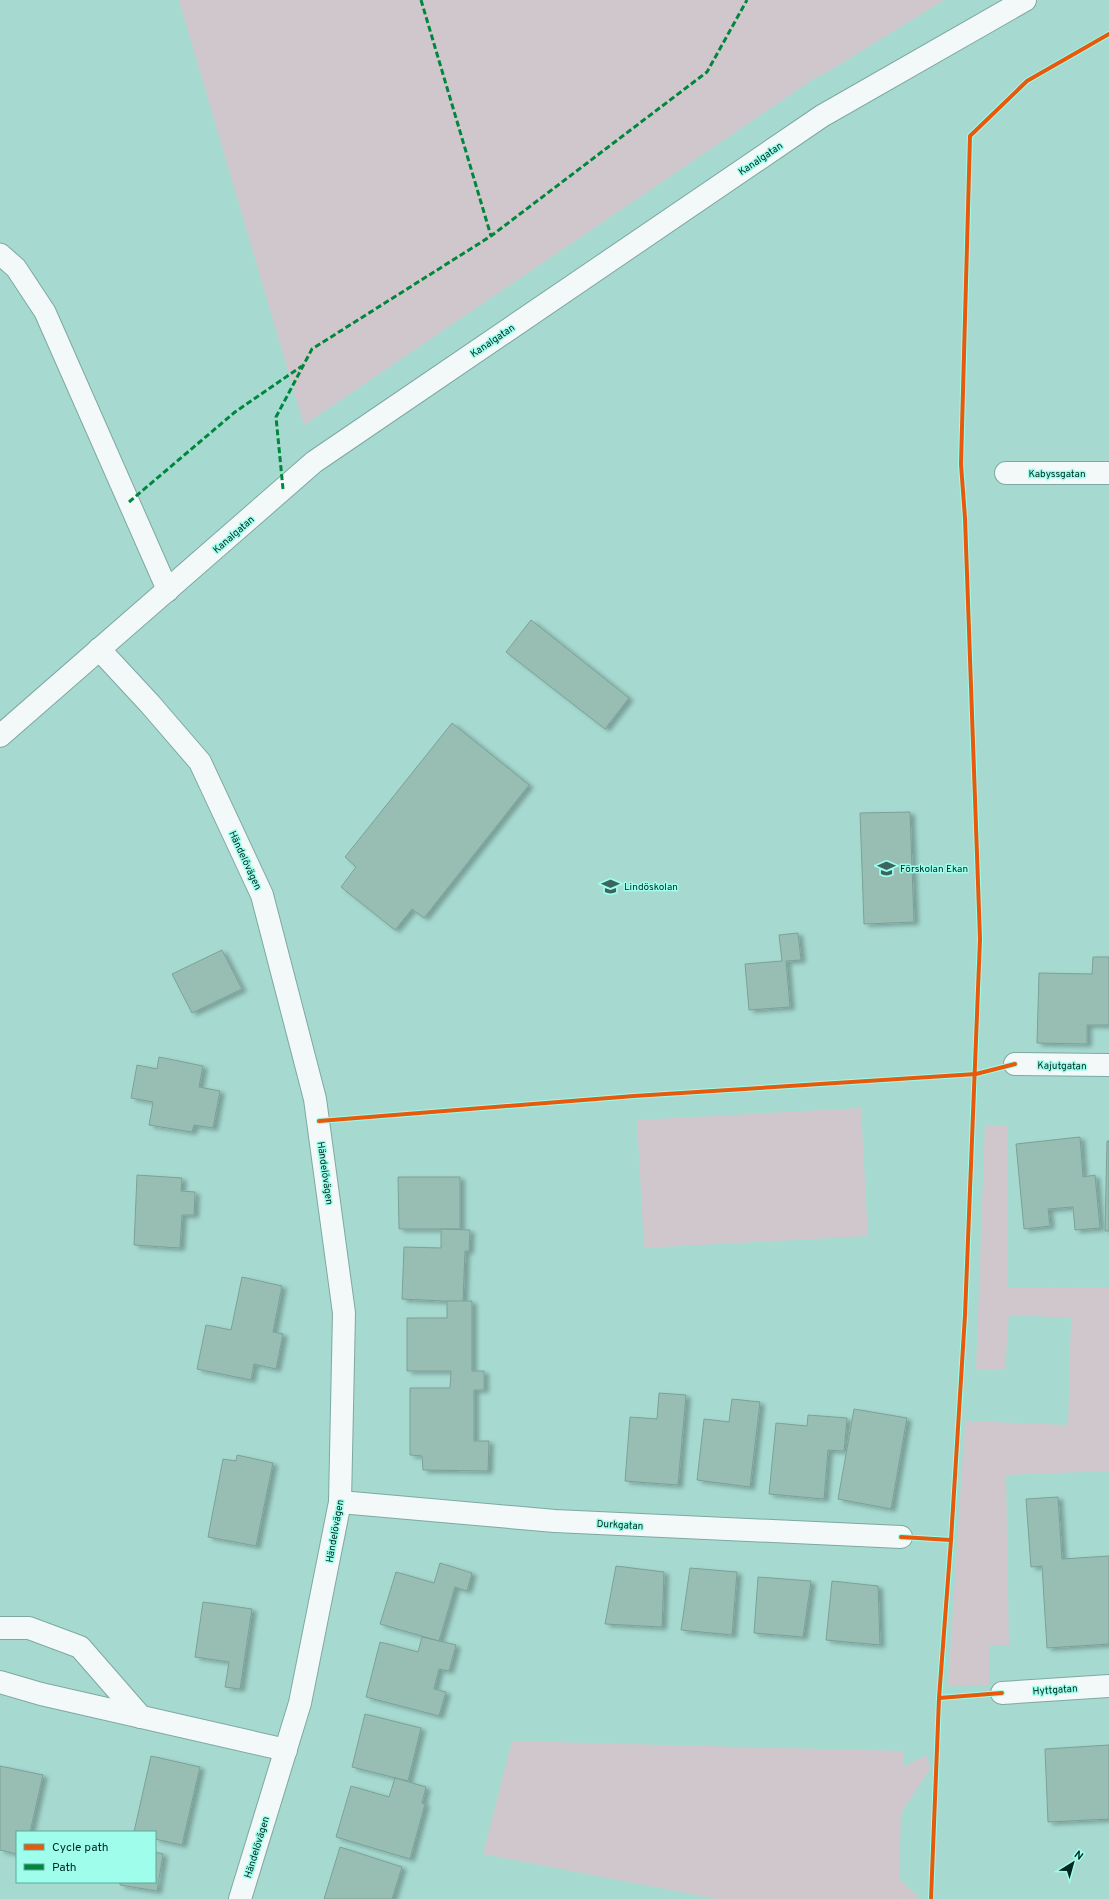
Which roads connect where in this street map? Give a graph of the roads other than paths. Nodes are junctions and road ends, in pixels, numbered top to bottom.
1 (1025, 0) edge
2 (0, 254) edge
3 (1006, 473) dead end
4 (1109, 473) edge
5 (168, 591) junction
6 (99, 649) junction
7 (0, 736) edge
8 (1015, 1064) dead end
9 (1109, 1065) edge
10 (340, 1502) junction
11 (901, 1537) dead end
12 (0, 1628) edge
13 (0, 1682) edge
14 (1109, 1686) edge
15 (1002, 1693) dead end
16 (141, 1717) junction
17 (286, 1750) junction
18 (240, 1899) edge

1 - 5 street, Kanalgatan
2 - 5 lane
3 - 4 street, Kabyssgatan
5 - 6 street, Kanalgatan
6 - 7 street, Kanalgatan
6 - 10 street, Händelövägen
8 - 9 street, Kajutgatan
10 - 11 street, Durkgatan
10 - 17 street, Händelövägen
12 - 16 street
13 - 16 street
14 - 15 street, Hyttgatan
16 - 17 street
17 - 18 street, Händelövägen

